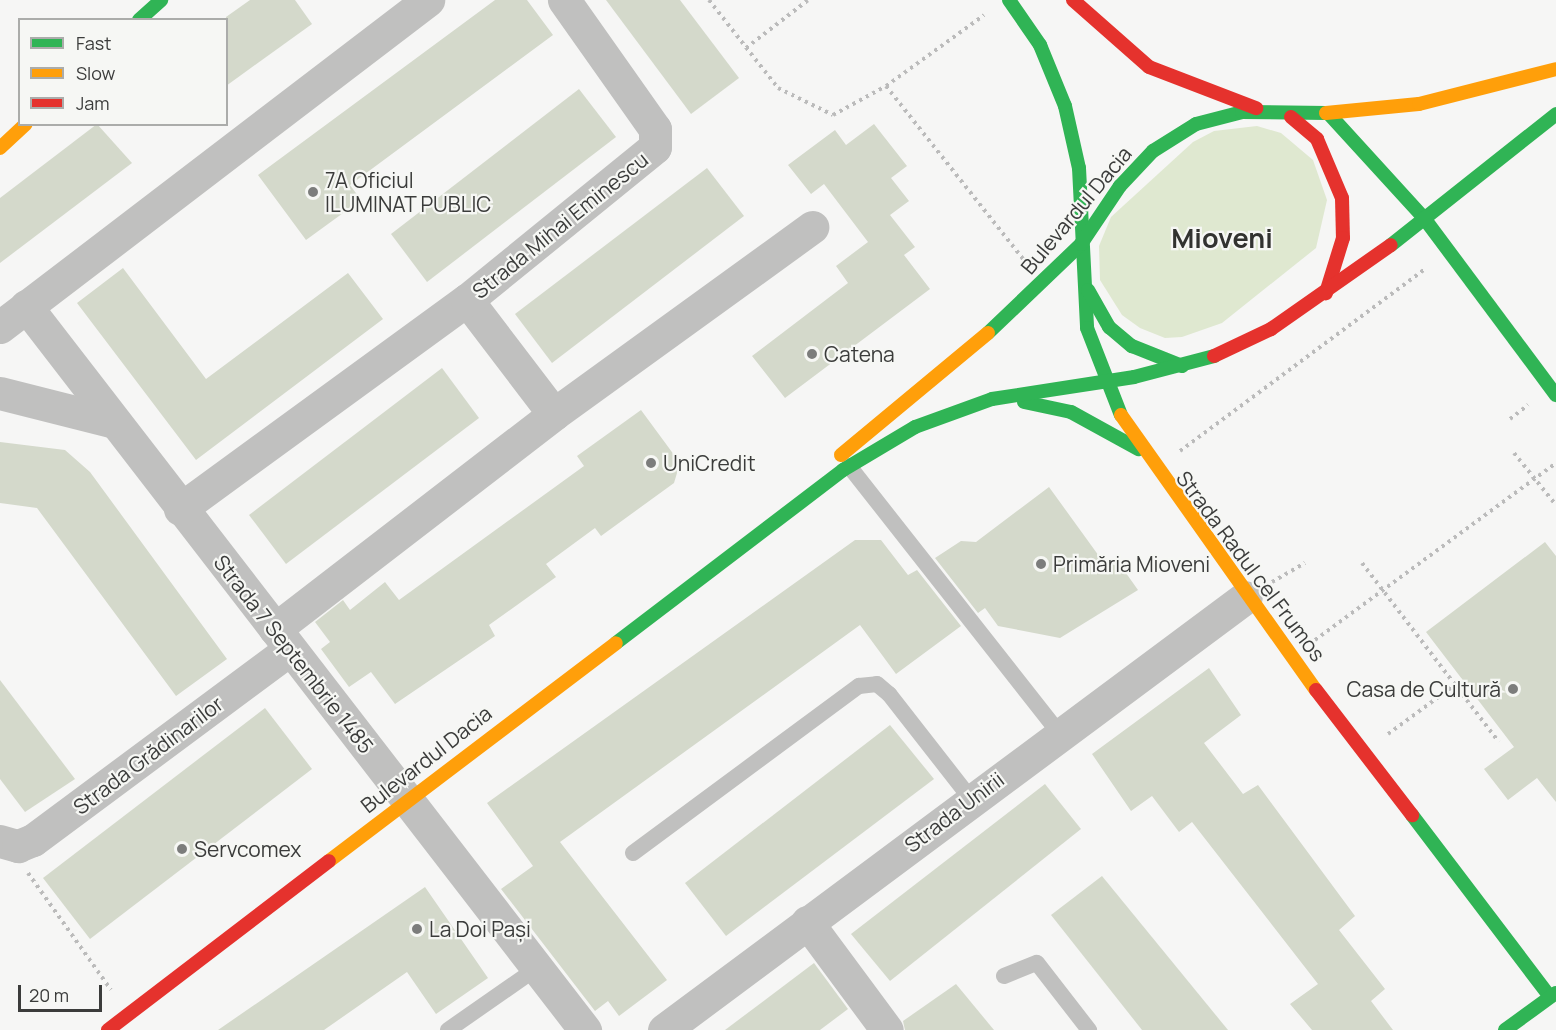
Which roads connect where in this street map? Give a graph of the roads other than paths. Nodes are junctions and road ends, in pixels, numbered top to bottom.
1 (161, 0) edge
2 (428, 0) edge
3 (564, 0) edge
4 (1009, 0) edge
5 (1073, 0) edge
6 (141, 18) edge
7 (1556, 69) edge
8 (1264, 110) junction
9 (1329, 114) junction
10 (1556, 114) edge
11 (1291, 117) junction
12 (24, 126) edge
13 (0, 148) edge
14 (1424, 218) junction
15 (812, 227) dead end
16 (1080, 244) junction
17 (1081, 269) junction
18 (1326, 293) junction
19 (467, 300) junction
20 (26, 306) junction
21 (0, 327) edge
22 (1182, 366) junction
23 (1105, 382) junction
24 (0, 393) edge
25 (1556, 395) edge
26 (992, 399) junction
27 (554, 414) junction
28 (111, 421) junction
29 (1140, 451) junction
30 (849, 466) junction
31 (180, 509) junction
32 (769, 522) junction
33 (1246, 597) junction
34 (282, 639) junction
35 (1060, 734) junction
36 (409, 798) junction
37 (971, 800) junction
38 (4, 842) edge
39 (633, 853) dead end
40 (807, 922) junction
41 (537, 968) junction
42 (1004, 976) dead end
43 (1554, 999) edge
44 (108, 1030) edge
45 (448, 1030) edge
46 (585, 1030) edge
47 (664, 1030) edge
48 (887, 1030) edge
49 (1089, 1030) edge
50 (1505, 1030) edge

1 - 6 main road
2 - 20 street
3 - 19 street, Strada Mihai Eminescu
4 - 16 main road, Strada Radul cel Frumos
5 - 8 main road
7 - 9 main road, Bulevardul Dacia
8 - 11 main road, Bulevardul Dacia
8 - 16 main road, Bulevardul Dacia
9 - 11 main road, Bulevardul Dacia
9 - 14 main road
10 - 14 main road, Bulevardul Dacia
11 - 18 main road
12 - 13 main road
14 - 18 main road, Bulevardul Dacia
14 - 25 main road
15 - 27 street
16 - 17 main road, Strada Radul cel Frumos
16 - 32 main road, Bulevardul Dacia
17 - 22 main road
17 - 23 main road, Strada Radul cel Frumos
18 - 22 main road, Bulevardul Dacia
19 - 27 street, Strada Mihai Eminescu
19 - 31 street
20 - 21 street
20 - 28 street, Strada 7 Septembrie 1485
22 - 23 main road, Bulevardul Dacia
23 - 26 main road, Bulevardul Dacia
23 - 29 main road, Strada Radul cel Frumos
24 - 28 street
26 - 29 main road
26 - 30 main road, Bulevardul Dacia
27 - 34 street
28 - 31 street, Strada 7 Septembrie 1485
29 - 33 main road, Strada Radul cel Frumos
30 - 32 main road, Bulevardul Dacia
30 - 35 lane
31 - 34 street, Strada 7 Septembrie 1485
32 - 36 main road, Bulevardul Dacia
33 - 35 street, Strada Unirii
33 - 43 main road, Strada Radul cel Frumos
34 - 36 street, Strada 7 Septembrie 1485
34 - 38 street, Strada Grădinarilor
35 - 37 street, Strada Unirii
36 - 41 street, Strada 7 Septembrie 1485
36 - 44 main road, Bulevardul Dacia
37 - 39 lane
37 - 40 street, Strada Unirii
40 - 47 street, Strada Unirii
40 - 48 street
41 - 45 lane
41 - 46 street, Strada 7 Septembrie 1485
42 - 49 lane
43 - 50 main road

